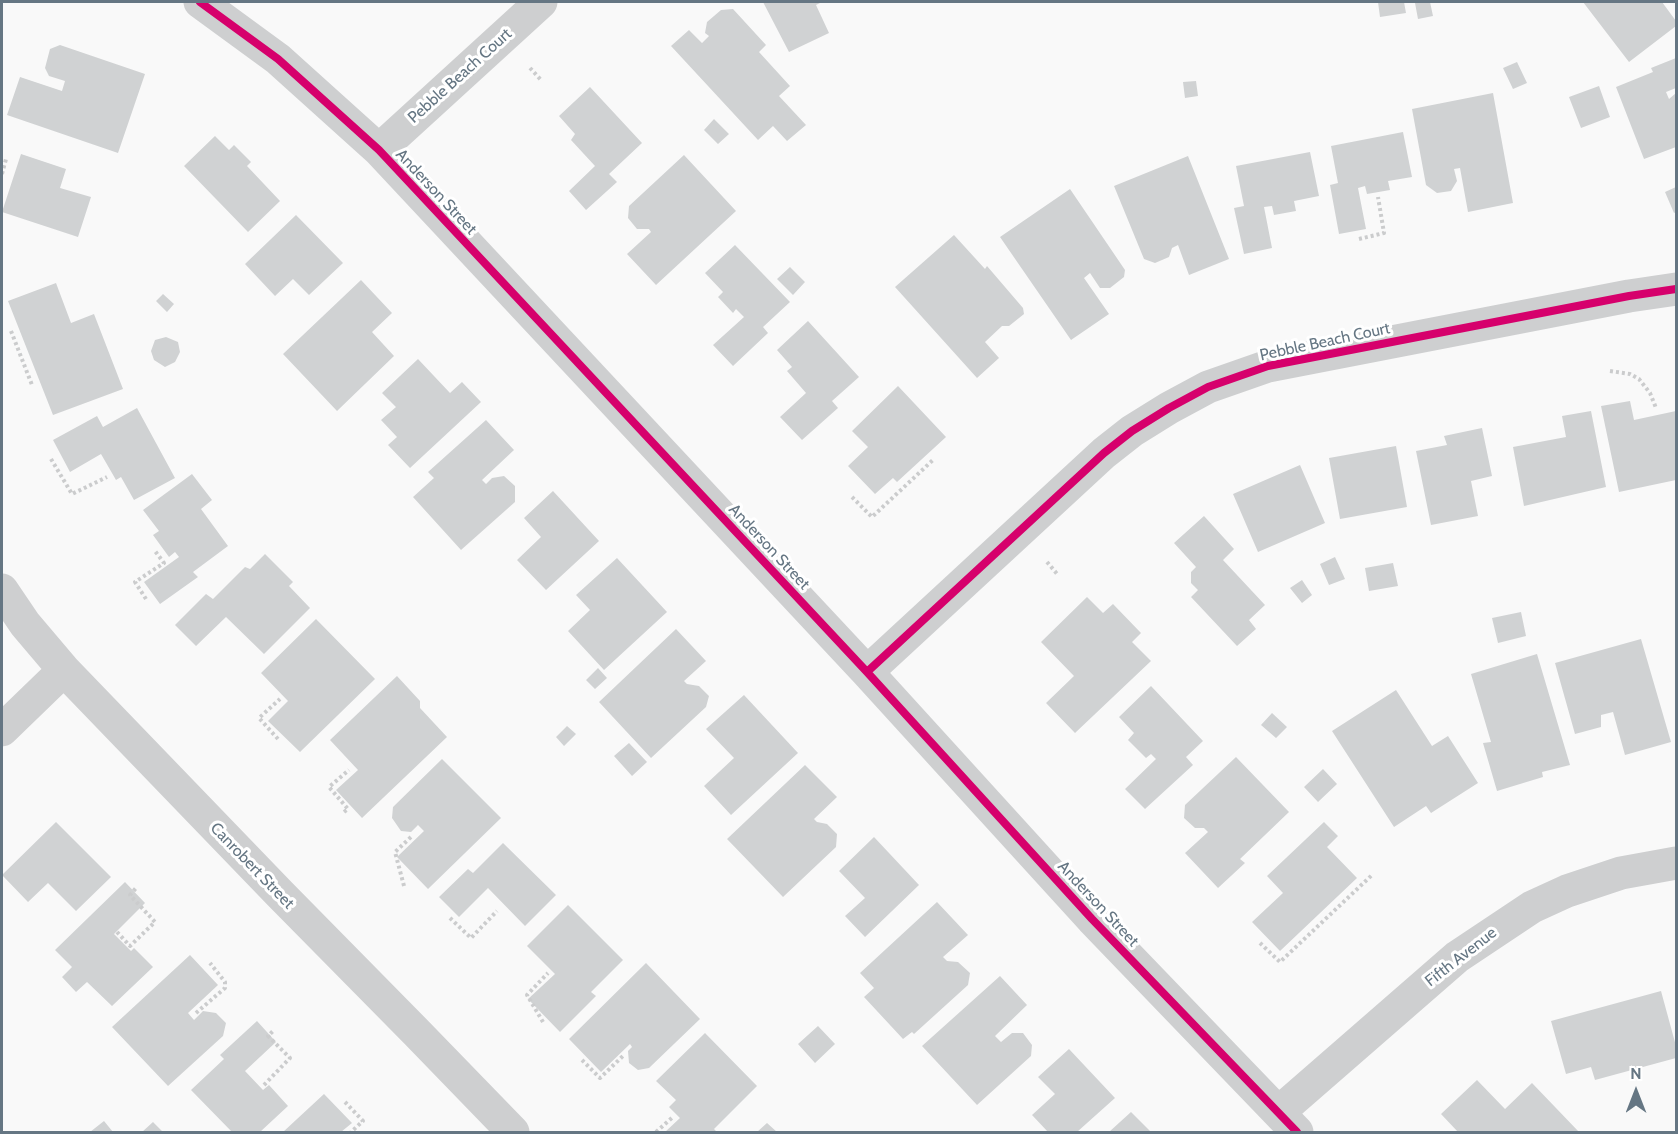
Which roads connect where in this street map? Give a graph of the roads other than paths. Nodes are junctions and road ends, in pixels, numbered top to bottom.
1 (200, 2) edge
2 (541, 2) edge
3 (379, 150) junction
4 (1677, 289) edge
5 (2, 590) edge
6 (64, 670) junction
7 (867, 672) junction
8 (2, 730) edge
9 (1677, 863) edge
10 (1288, 1122) edge
11 (513, 1132) edge

1 - 3 street, Anderson Street
2 - 3 street, Pebble Beach Court
3 - 7 street, Anderson Street
4 - 7 street, Pebble Beach Court
5 - 6 street, Canrobert Street
6 - 8 street
6 - 11 street, Canrobert Street
7 - 10 street, Anderson Street
9 - 10 street, Fifth Avenue

